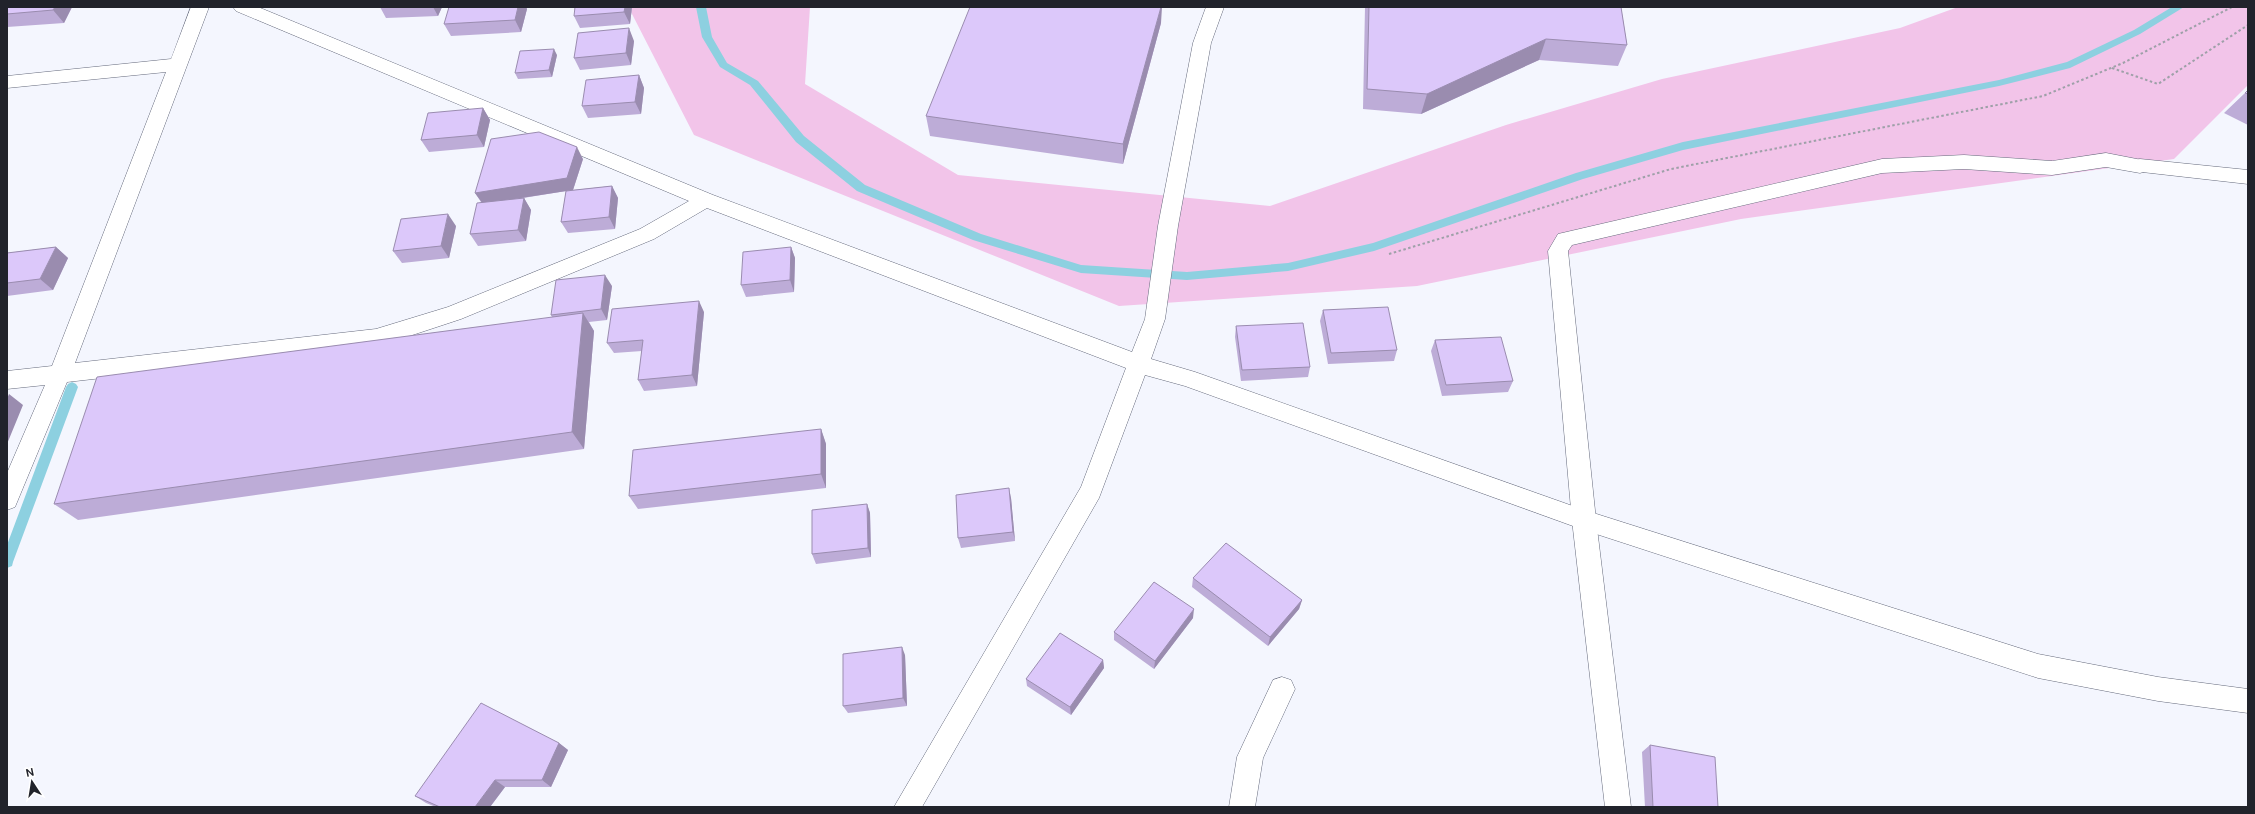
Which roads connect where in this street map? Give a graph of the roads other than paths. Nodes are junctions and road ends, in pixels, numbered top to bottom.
1 (200, 7) edge
2 (242, 7) edge
3 (1215, 7) edge
4 (178, 65) junction
5 (7, 82) edge
6 (2248, 177) edge
7 (706, 200) junction
8 (1139, 364) junction
9 (60, 374) junction
10 (7, 380) edge
11 (7, 500) edge
12 (1584, 520) junction
13 (1282, 688) dead end
14 (2248, 701) edge
15 (907, 807) edge
16 (1242, 807) edge
17 (1618, 807) edge

1 - 4 street
2 - 7 street
3 - 8 street
4 - 5 street
4 - 9 street
6 - 12 street
7 - 8 street
7 - 9 street
8 - 12 street
8 - 15 street
9 - 10 street
9 - 11 street
12 - 14 street
12 - 17 street
13 - 16 street

